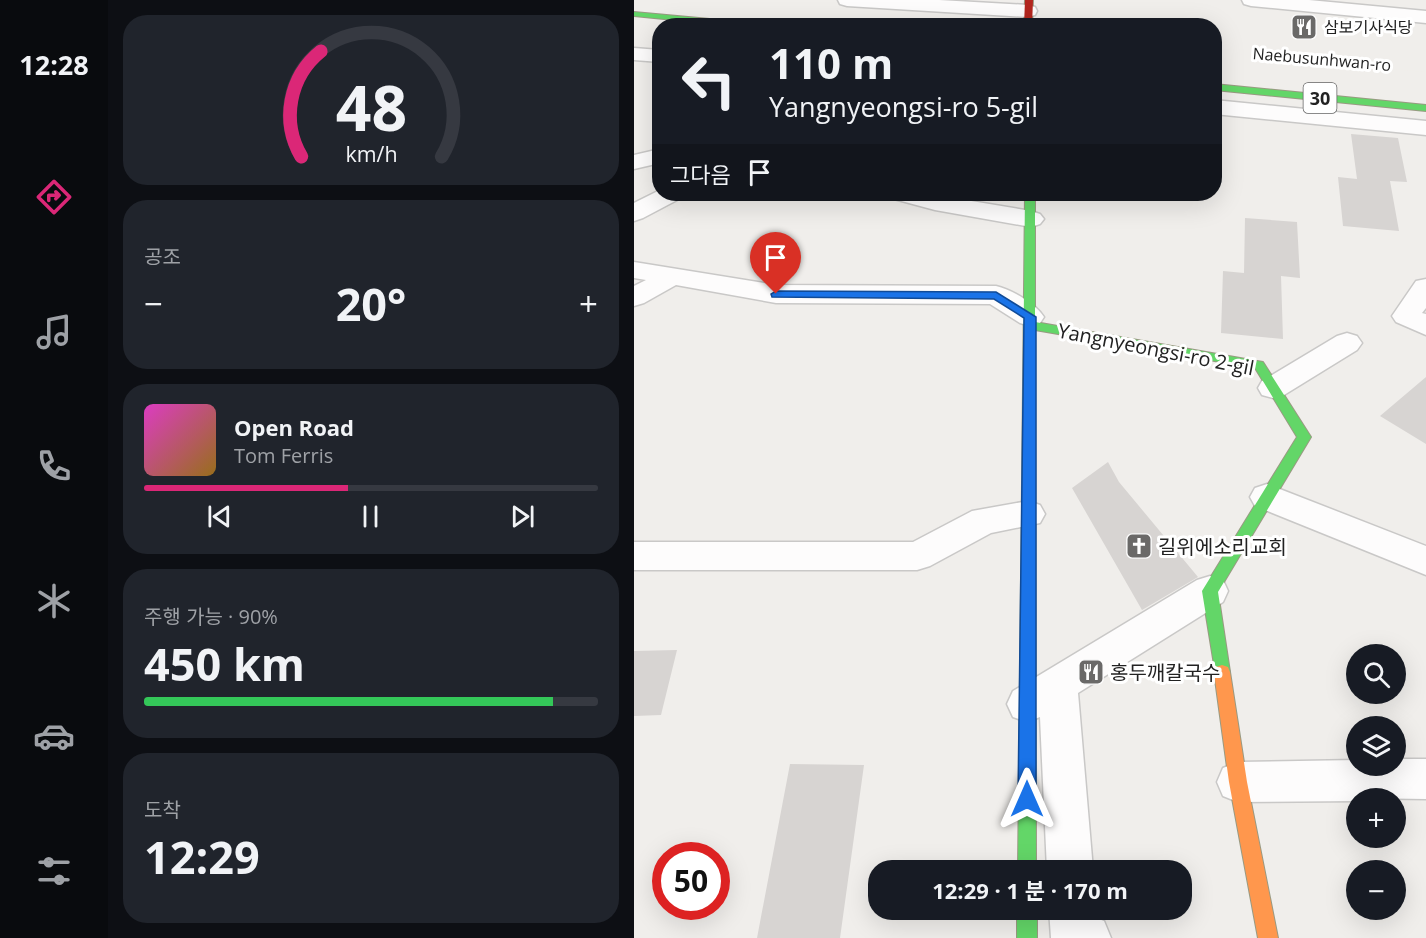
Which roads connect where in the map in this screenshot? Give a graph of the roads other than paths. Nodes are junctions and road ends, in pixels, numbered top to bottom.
1 (847, 0) edge
2 (1251, 0) edge
3 (1283, 2) edge
4 (1366, 6) edge
5 (1028, 13) edge
6 (634, 14) edge
7 (1426, 17) edge
8 (678, 18) edge
9 (634, 54) edge
10 (652, 55) edge
11 (1222, 88) edge
12 (1222, 108) edge
13 (1426, 108) edge
14 (1426, 128) edge
15 (652, 158) edge
16 (634, 162) edge
17 (657, 201) edge
18 (928, 201) edge
19 (1030, 201) edge
20 (634, 213) edge
21 (1031, 219) junction
22 (634, 270) edge
23 (672, 276) junction
24 (1426, 287) edge
25 (634, 297) edge
26 (1030, 321) junction
27 (1426, 326) edge
28 (1347, 343) dead end
29 (1273, 388) junction
30 (1267, 497) junction
31 (1028, 514) junction
32 (634, 556) edge
33 (1426, 561) edge
34 (1210, 591) junction
35 (1043, 694) junction
36 (1426, 779) edge
37 (1238, 782) junction
38 (1028, 860) edge
39 (1068, 860) edge
40 (1027, 920) edge
41 (1073, 920) edge
42 (1027, 938) edge
43 (1087, 938) edge
44 (1268, 938) edge

1 - 5 street
2 - 3 street
3 - 4 street
4 - 7 street
6 - 8 main road
9 - 10 street
11 - 13 main road, Naebusunhwan-ro / 30
12 - 14 street
15 - 16 street
17 - 20 street
18 - 21 street
19 - 21 main road
21 - 26 main road
22 - 23 street
23 - 25 street
23 - 26 street
24 - 27 street
26 - 29 main road, Yangnyeongsi-ro 2-gil
26 - 31 main road
28 - 29 street
29 - 30 main road, Yangnyeongsi-ro 2-gil
30 - 33 street
30 - 34 main road, Yangnyeongsi-ro 2-gil
31 - 32 street
31 - 35 main road
34 - 35 street
34 - 37 main road
35 - 38 main road
35 - 39 street
36 - 37 street
37 - 44 main road
40 - 42 main road
41 - 43 street

